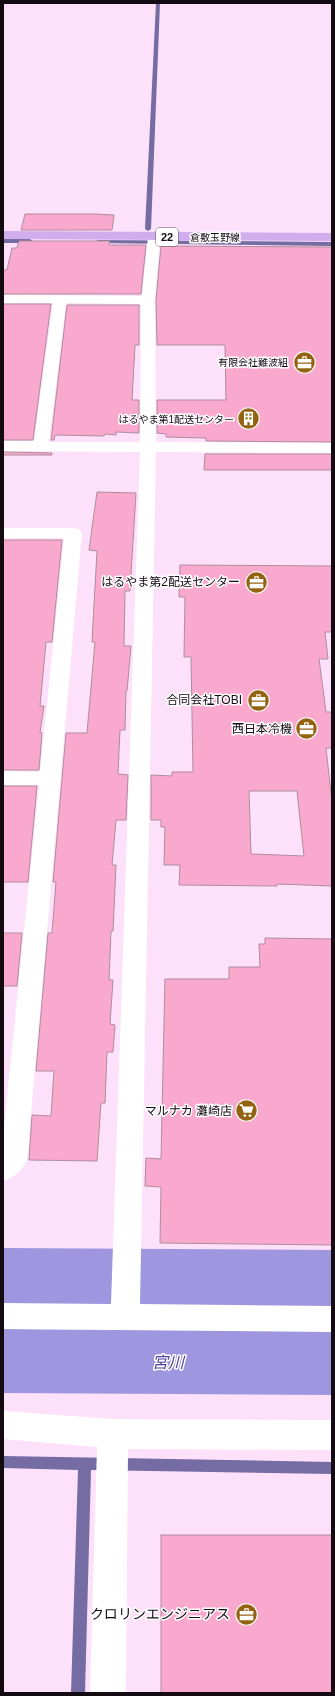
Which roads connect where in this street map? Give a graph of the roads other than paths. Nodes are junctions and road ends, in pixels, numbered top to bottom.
1 (3, 235) edge
2 (332, 237) edge
3 (153, 241) junction
4 (3, 299) edge
5 (60, 300) junction
6 (148, 300) junction
7 (3, 446) edge
8 (41, 446) junction
9 (148, 447) junction
10 (332, 448) edge
11 (3, 532) edge
12 (3, 778) edge
13 (50, 778) junction
14 (3, 1170) edge
15 (3, 1316) edge
16 (125, 1317) junction
17 (332, 1319) edge
18 (3, 1425) edge
19 (332, 1435) edge
20 (112, 1454) junction
21 (108, 1693) edge

1 - 3 main road, 倉敷玉野線 / 22
2 - 3 main road, 倉敷玉野線 / 22
3 - 6 street
4 - 5 street
5 - 6 street
5 - 8 street
6 - 9 street
7 - 8 street
8 - 9 street
9 - 10 street
9 - 16 street
11 - 13 street
12 - 13 street
13 - 14 street
15 - 16 street
16 - 17 street
18 - 20 street
19 - 20 street
20 - 21 street

